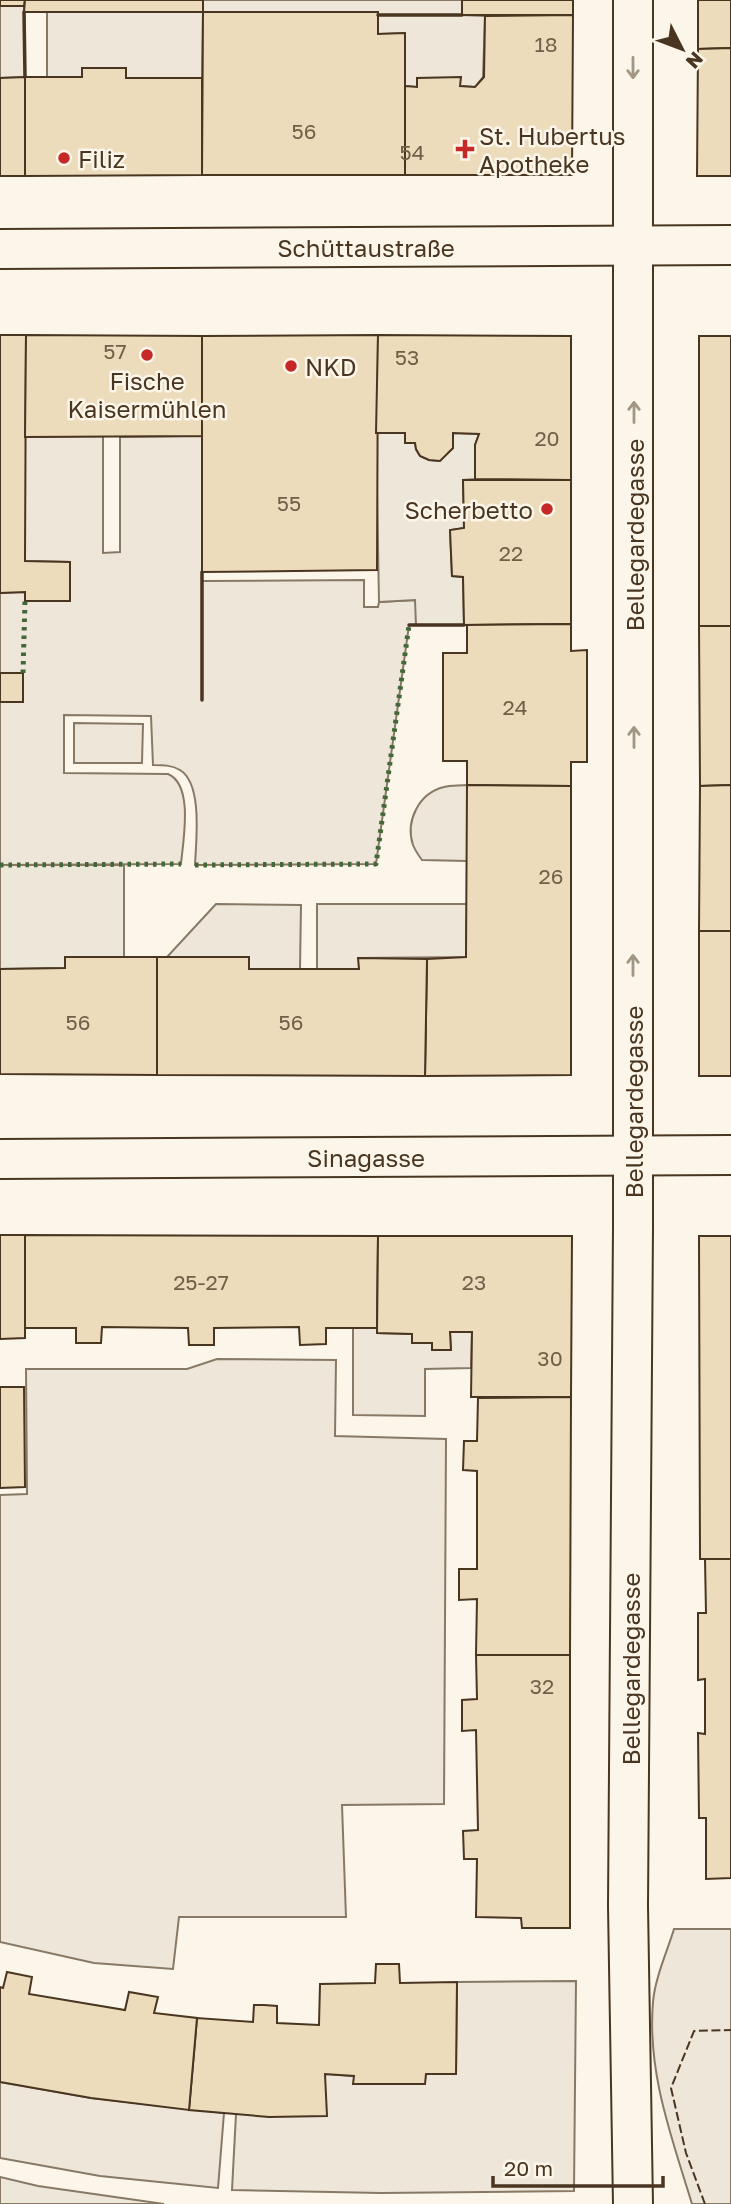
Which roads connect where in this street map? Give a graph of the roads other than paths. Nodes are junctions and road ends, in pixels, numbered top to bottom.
1 (633, 0) edge
2 (731, 245) edge
3 (634, 246) junction
4 (0, 249) edge
5 (633, 1155) junction
6 (731, 1155) edge
7 (0, 1159) edge
8 (633, 2204) edge

1 -> 3 street, Bellegardegasse
2 - 3 street, Schüttaustraße
3 - 4 street, Schüttaustraße
5 -> 3 street, Bellegardegasse
5 - 6 street, Sinagasse
5 - 7 street, Sinagasse
5 - 8 street, Bellegardegasse

